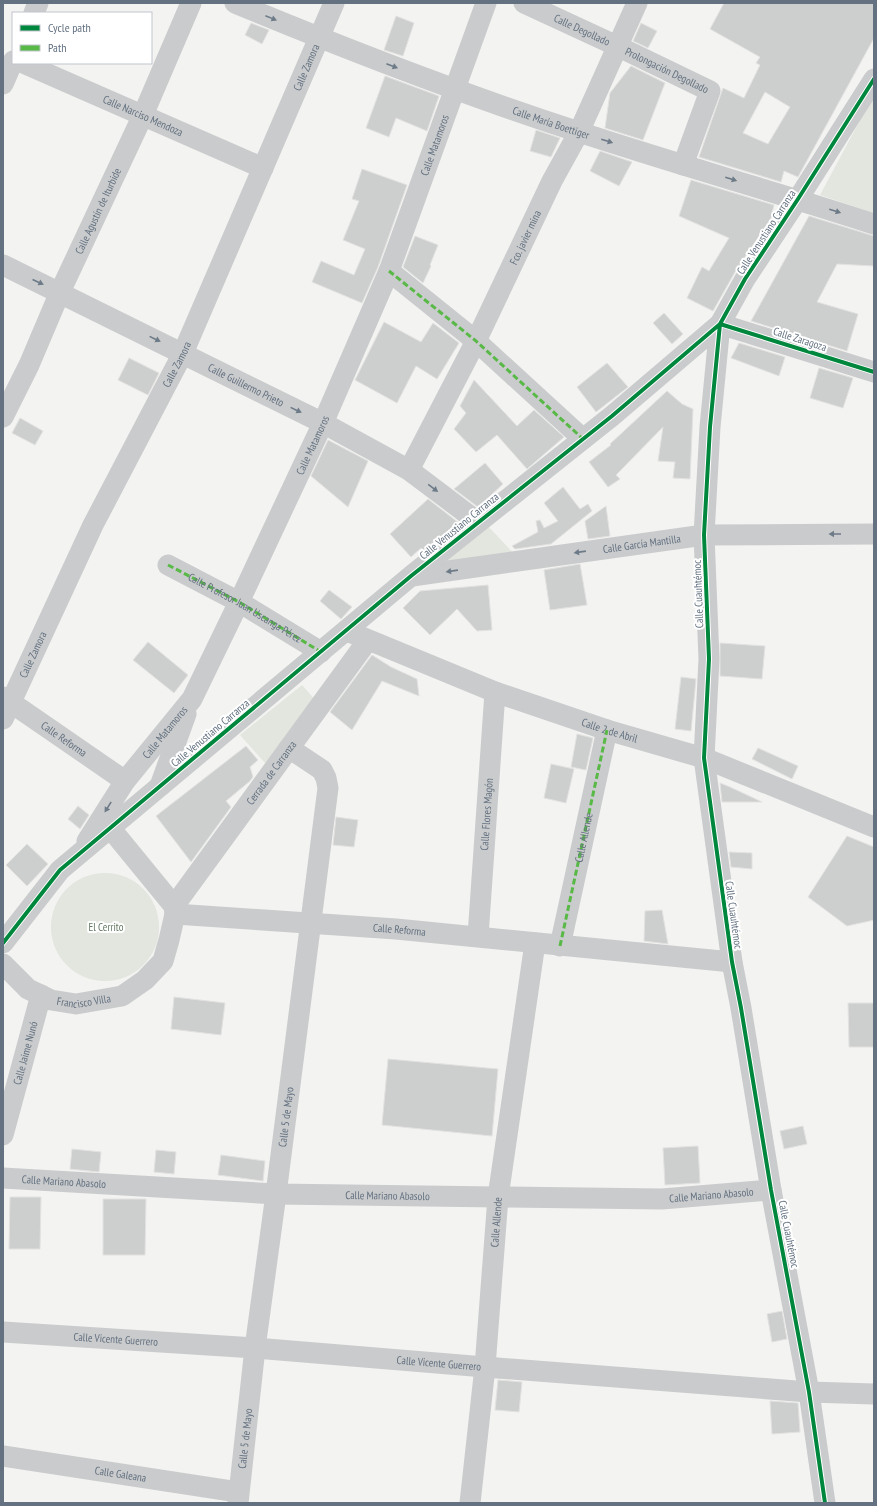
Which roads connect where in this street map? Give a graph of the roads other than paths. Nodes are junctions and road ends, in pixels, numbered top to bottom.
1 (191, 3) edge
2 (235, 3) edge
3 (334, 3) edge
4 (486, 3) edge
5 (524, 3) edge
6 (637, 3) edge
7 (319, 38) junction
8 (617, 46) junction
9 (3, 54) edge
10 (12, 59) edge
11 (12, 62) edge
12 (25, 64) edge
13 (874, 79) edge
14 (3, 84) edge
15 (454, 90) junction
16 (143, 115) junction
17 (579, 132) junction
18 (683, 165) junction
19 (264, 168) junction
20 (798, 199) junction
21 (874, 224) edge
22 (3, 265) edge
23 (389, 271) junction
24 (60, 292) junction
25 (720, 324) junction
26 (476, 341) junction
27 (183, 353) junction
28 (874, 372) edge
29 (3, 417) edge
30 (322, 423) junction
31 (583, 439) junction
32 (409, 470) junction
33 (478, 522) junction
34 (874, 534) edge
35 (704, 535) junction
36 (168, 565) dead end
37 (411, 576) junction
38 (239, 602) junction
39 (347, 630) junction
40 (368, 640) junction
41 (321, 652) junction
42 (495, 692) junction
43 (192, 699) junction
44 (6, 706) edge
45 (607, 730) junction
46 (289, 748) junction
47 (704, 758) junction
48 (125, 781) junction
49 (160, 786) junction
50 (874, 827) edge
51 (111, 829) junction
52 (79, 855) junction
53 (175, 910) junction
54 (310, 922) junction
55 (478, 936) junction
56 (3, 943) edge
57 (536, 943) junction
58 (560, 946) junction
59 (732, 962) junction
60 (3, 964) edge
61 (41, 995) junction
62 (3, 1135) edge
63 (3, 1178) edge
64 (771, 1190) junction
65 (276, 1194) junction
66 (498, 1197) junction
67 (3, 1332) edge
68 (255, 1348) junction
69 (485, 1367) junction
70 (809, 1392) junction
71 (874, 1394) edge
72 (3, 1456) edge
73 (238, 1498) edge
74 (470, 1503) edge
75 (825, 1503) edge

1 - 16 street, Calle Agustín de Iturbide
2 -> 7 street, Calle María Boettiger
3 - 7 street, Calle Zamora
4 - 15 street, Calle Matamoros
5 - 8 street, Calle Degollado
6 - 8 street, Fco. javier mina
7 -> 15 street, Calle María Boettiger
7 - 19 street, Calle Zamora
8 - 17 street, Fco. javier mina
8 - 18 street, Prolongación Degollado
9 - 10 street
11 - 14 street
12 - 16 street, Calle Narciso Mendoza
13 - 20 street, Calle Venustiano Carranza
15 - 17 street, Calle María Boettiger
15 - 23 street, Calle Matamoros
16 - 19 street, Calle Narciso Mendoza
16 - 24 street, Calle Agustín de Iturbide
17 -> 18 street, Calle María Boettiger
17 - 26 street, Fco. javier mina
18 -> 20 street, Calle María Boettiger
19 - 27 street, Calle Zamora
20 -> 21 street, Calle María Boettiger
20 - 25 street, Calle Venustiano Carranza
22 -> 24 street, Calle Guillermo Prieto
23 - 26 street
23 - 30 street, Calle Matamoros
24 -> 27 street, Calle Guillermo Prieto
24 - 29 street, Calle Agustín de Iturbide
25 - 28 street, Calle Zaragoza
25 - 31 street, Calle Venustiano Carranza
25 - 35 street, Calle Cuauhtémoc
26 - 31 street
26 - 32 street, Fco. javier mina
27 -> 30 street, Calle Guillermo Prieto
27 - 44 street, Calle Zamora
30 - 32 street, Calle Guillermo Prieto
30 - 38 street, Calle Matamoros
31 - 33 street, Calle Venustiano Carranza
32 -> 33 street, Calle Guillermo Prieto
33 - 37 street, Calle Venustiano Carranza
34 -> 35 street, Calle García Mantilla
35 -> 37 street, Calle García Mantilla
35 - 47 street, Calle Cuauhtémoc
36 - 38 street, Calle Profesor Juan Uscanga Pérez
37 - 39 street, Calle Venustiano Carranza
38 - 41 street, Calle Profesor Juan Uscanga Pérez
38 - 43 street, Calle Matamoros
39 - 40 street, Calle 2 de Abril
39 - 41 street, Calle Venustiano Carranza
40 - 42 street, Calle 2 de Abril
40 - 46 street, Cerrada de Carranza
41 - 49 street, Calle Venustiano Carranza
42 - 45 street, Calle 2 de Abril
42 - 55 street, Calle Flores Magón
43 - 48 street, Calle Matamoros
43 - 49 street
44 - 48 street, Calle Reforma
45 - 47 street, Calle 2 de Abril
45 - 58 street, Calle Allende
46 - 53 street, Cerrada de Carranza
46 - 54 street, Calle 5 de Mayo
47 - 50 street, Calle 2 de Abril
47 - 59 street, Calle Cuauhtémoc
48 -> 52 street, Calle Matamoros
49 - 51 street, Calle Venustiano Carranza
51 - 52 street, Calle Venustiano Carranza
51 - 53 street
52 - 56 street, Calle Venustiano Carranza
53 - 54 street, Calle Reforma
53 - 61 street, Francisco Villa
54 - 55 street, Calle Reforma
54 - 65 street, Calle 5 de Mayo
55 - 57 street, Calle Reforma
57 - 58 street, Calle Reforma
57 - 66 street, Calle Allende
58 - 59 street, Calle Reforma
59 - 64 street, Calle Cuauhtémoc
60 - 61 street, Francisco Villa
61 - 62 street, Calle Jaime Nunó
63 - 65 street, Calle Mariano Abasolo
64 - 66 street, Calle Mariano Abasolo
64 - 70 street, Calle Cuauhtémoc
65 - 66 street, Calle Mariano Abasolo
65 - 68 street, Calle 5 de Mayo
66 - 69 street, Calle Allende
67 - 68 street, Calle Vicente Guerrero
68 - 69 street, Calle Vicente Guerrero
68 - 73 street, Calle 5 de Mayo
69 - 70 street, Calle Vicente Guerrero
69 - 74 street, Calle Allende
70 - 71 street, Calle Vicente Guerrero
70 - 75 street, Calle Cuauhtémoc
72 - 73 street, Calle Galeana

